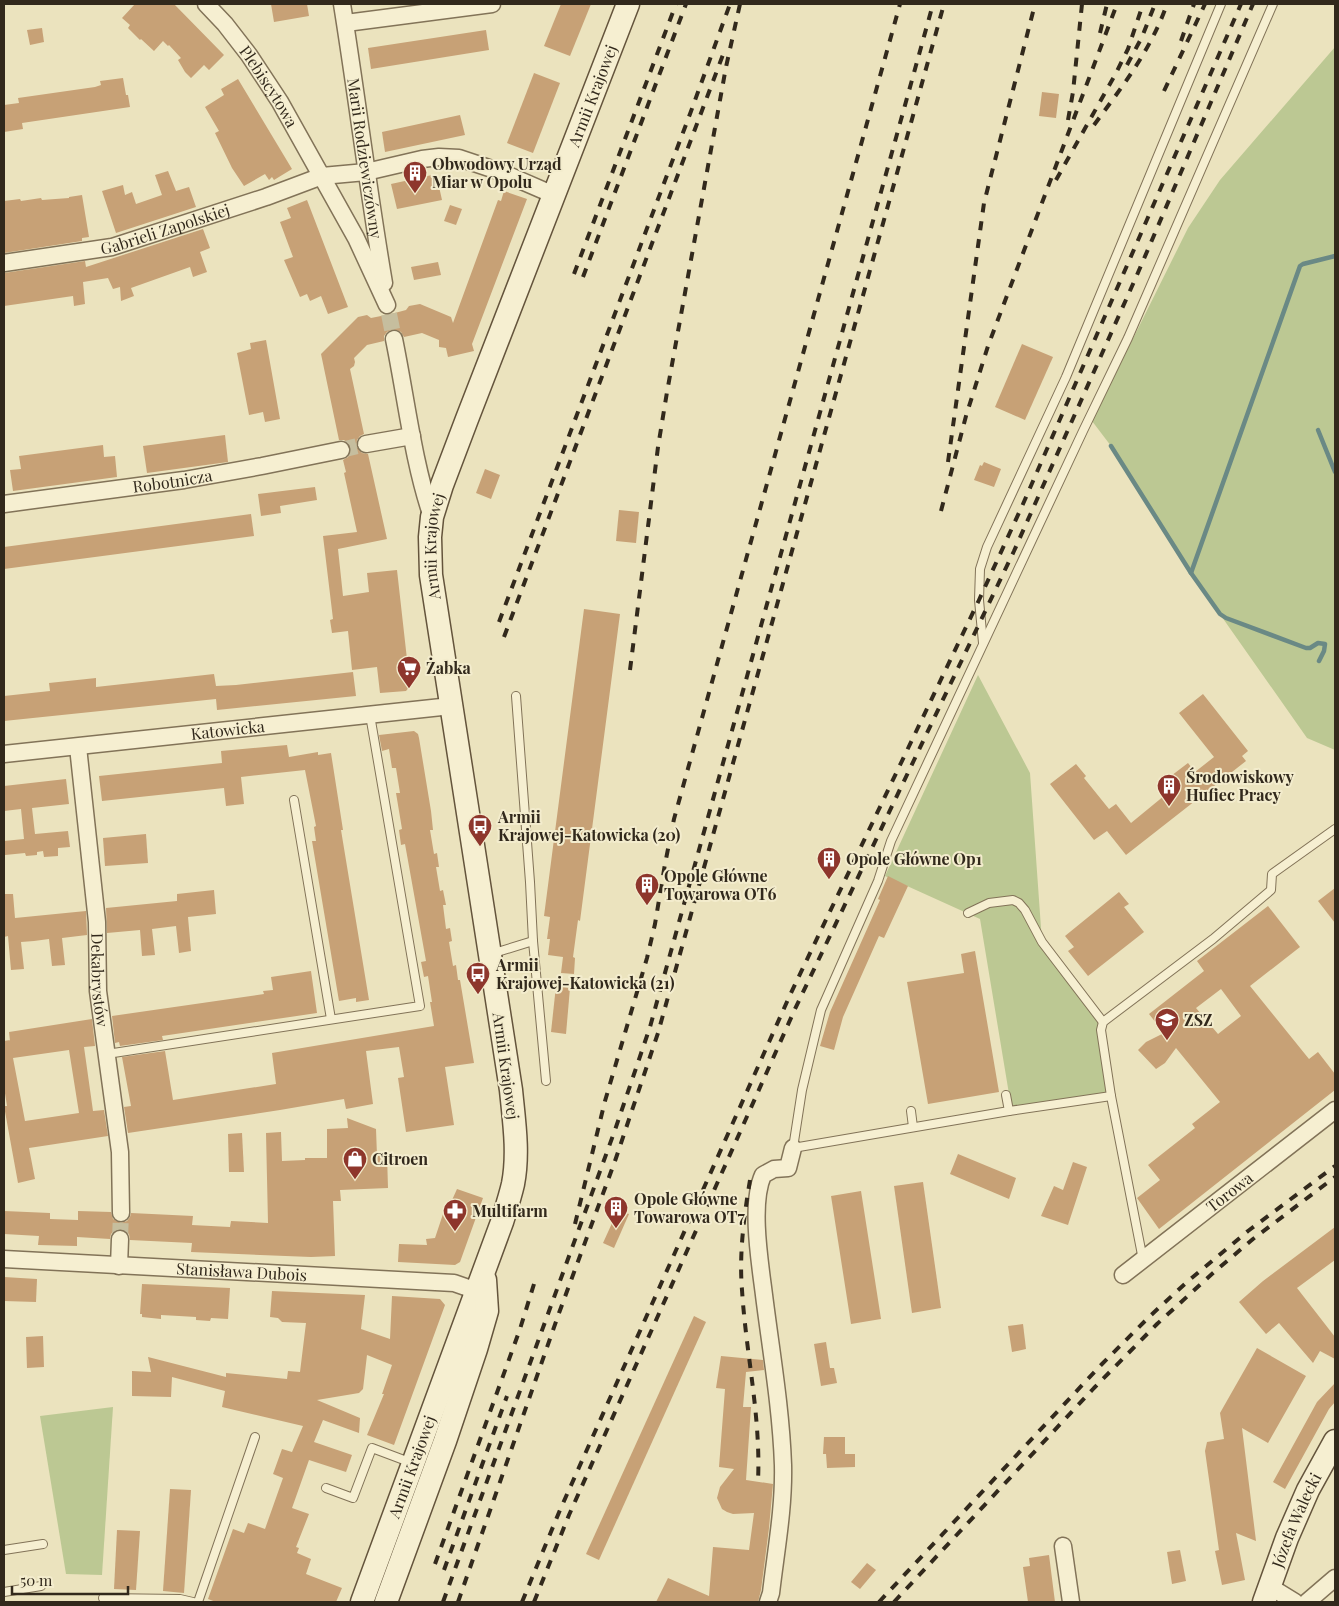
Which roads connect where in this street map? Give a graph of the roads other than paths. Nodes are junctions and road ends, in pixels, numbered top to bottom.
1 (206, 4) edge
2 (342, 4) edge
3 (492, 4) edge
4 (628, 4) edge
5 (1222, 4) edge
6 (1273, 4) edge
7 (346, 23) junction
8 (366, 172) junction
9 (322, 176) junction
10 (554, 195) junction
11 (4, 263) edge
12 (388, 310) joint
13 (394, 339) tunnel mouth
14 (412, 436) junction
15 (366, 444) tunnel mouth
16 (341, 450) tunnel mouth
17 (4, 504) edge
18 (432, 517) junction
19 (983, 644) junction
20 (516, 696) dead end
21 (451, 706) junction
22 (370, 715) junction
23 (78, 747) junction
24 (4, 754) edge
25 (294, 800) dead end
26 (1335, 829) edge
27 (968, 914) dead end
28 (533, 941) junction
29 (489, 954) junction
30 (331, 1019) junction
31 (1103, 1022) junction
32 (107, 1054) junction
33 (546, 1081) dead end
34 (1006, 1095) dead end
35 (1111, 1096) junction
36 (1335, 1110) edge
37 (1009, 1111) junction
38 (911, 1112) dead end
39 (913, 1127) junction
40 (793, 1148) junction
41 (121, 1213) tunnel mouth
42 (120, 1239) tunnel mouth
43 (4, 1259) edge
44 (1143, 1260) junction
45 (119, 1266) junction
46 (1124, 1275) dead end
47 (480, 1282) junction
48 (255, 1437) dead end
49 (1335, 1441) edge
50 (414, 1463) junction
51 (326, 1488) dead end
52 (43, 1544) dead end
53 (1063, 1546) dead end
54 (4, 1550) edge
55 (1335, 1578) edge
56 (41, 1586) dead end
57 (4, 1592) edge
58 (1267, 1594) edge
59 (103, 1598) dead end
60 (193, 1602) edge
61 (198, 1602) edge
62 (362, 1602) edge
63 (386, 1602) edge
64 (768, 1602) edge
65 (1071, 1602) edge
66 (1295, 1602) edge
67 (1307, 1602) edge

1 - 9 street, Plebiscytowa
2 - 7 street, Marii Rodziewiczówny
3 - 7 street
4 - 10 street, Armii Krajowej
5 - 19 lane
6 - 19 lane
7 - 8 street, Marii Rodziewiczówny
8 - 9 street
8 - 10 street
8 - 12 street, Marii Rodziewiczówny
9 - 11 street, Gabrieli Zapolskiej
9 - 12 street, Plebiscytowa
10 - 18 street, Armii Krajowej
13 - 14 street
14 - 15 street
14 - 18 street
16 - 17 street, Robotnicza
18 - 21 street, Armii Krajowej
19 - 40 lane
20 - 28 lane
21 - 22 street, Katowicka
21 - 29 street, Armii Krajowej
22 - 23 street, Katowicka
22 - 30 lane
23 - 24 street, Katowicka
23 - 32 street, Dekabrystów
25 - 30 lane
26 - 31 lane
27 - 31 lane
28 - 29 lane
28 - 33 lane
29 - 47 street, Armii Krajowej
30 - 32 lane
31 - 35 lane
32 - 41 street, Dekabrystów
34 - 37 lane
35 - 37 lane
35 - 44 lane
36 - 44 street, Torowa
37 - 39 lane
38 - 39 lane
39 - 40 lane
40 - 64 street
42 - 45 street
43 - 45 street, Stanisława Dubois
44 - 46 street, Torowa
45 - 47 street, Stanisława Dubois
47 - 50 street, Armii Krajowej
47 - 63 street
48 - 61 lane
49 - 58 street, Józefa Walecki
50 - 51 lane
50 - 62 street, Armii Krajowej
52 - 54 lane
53 - 65 street
55 - 67 street
56 - 57 lane
58 - 66 street
59 - 60 lane

